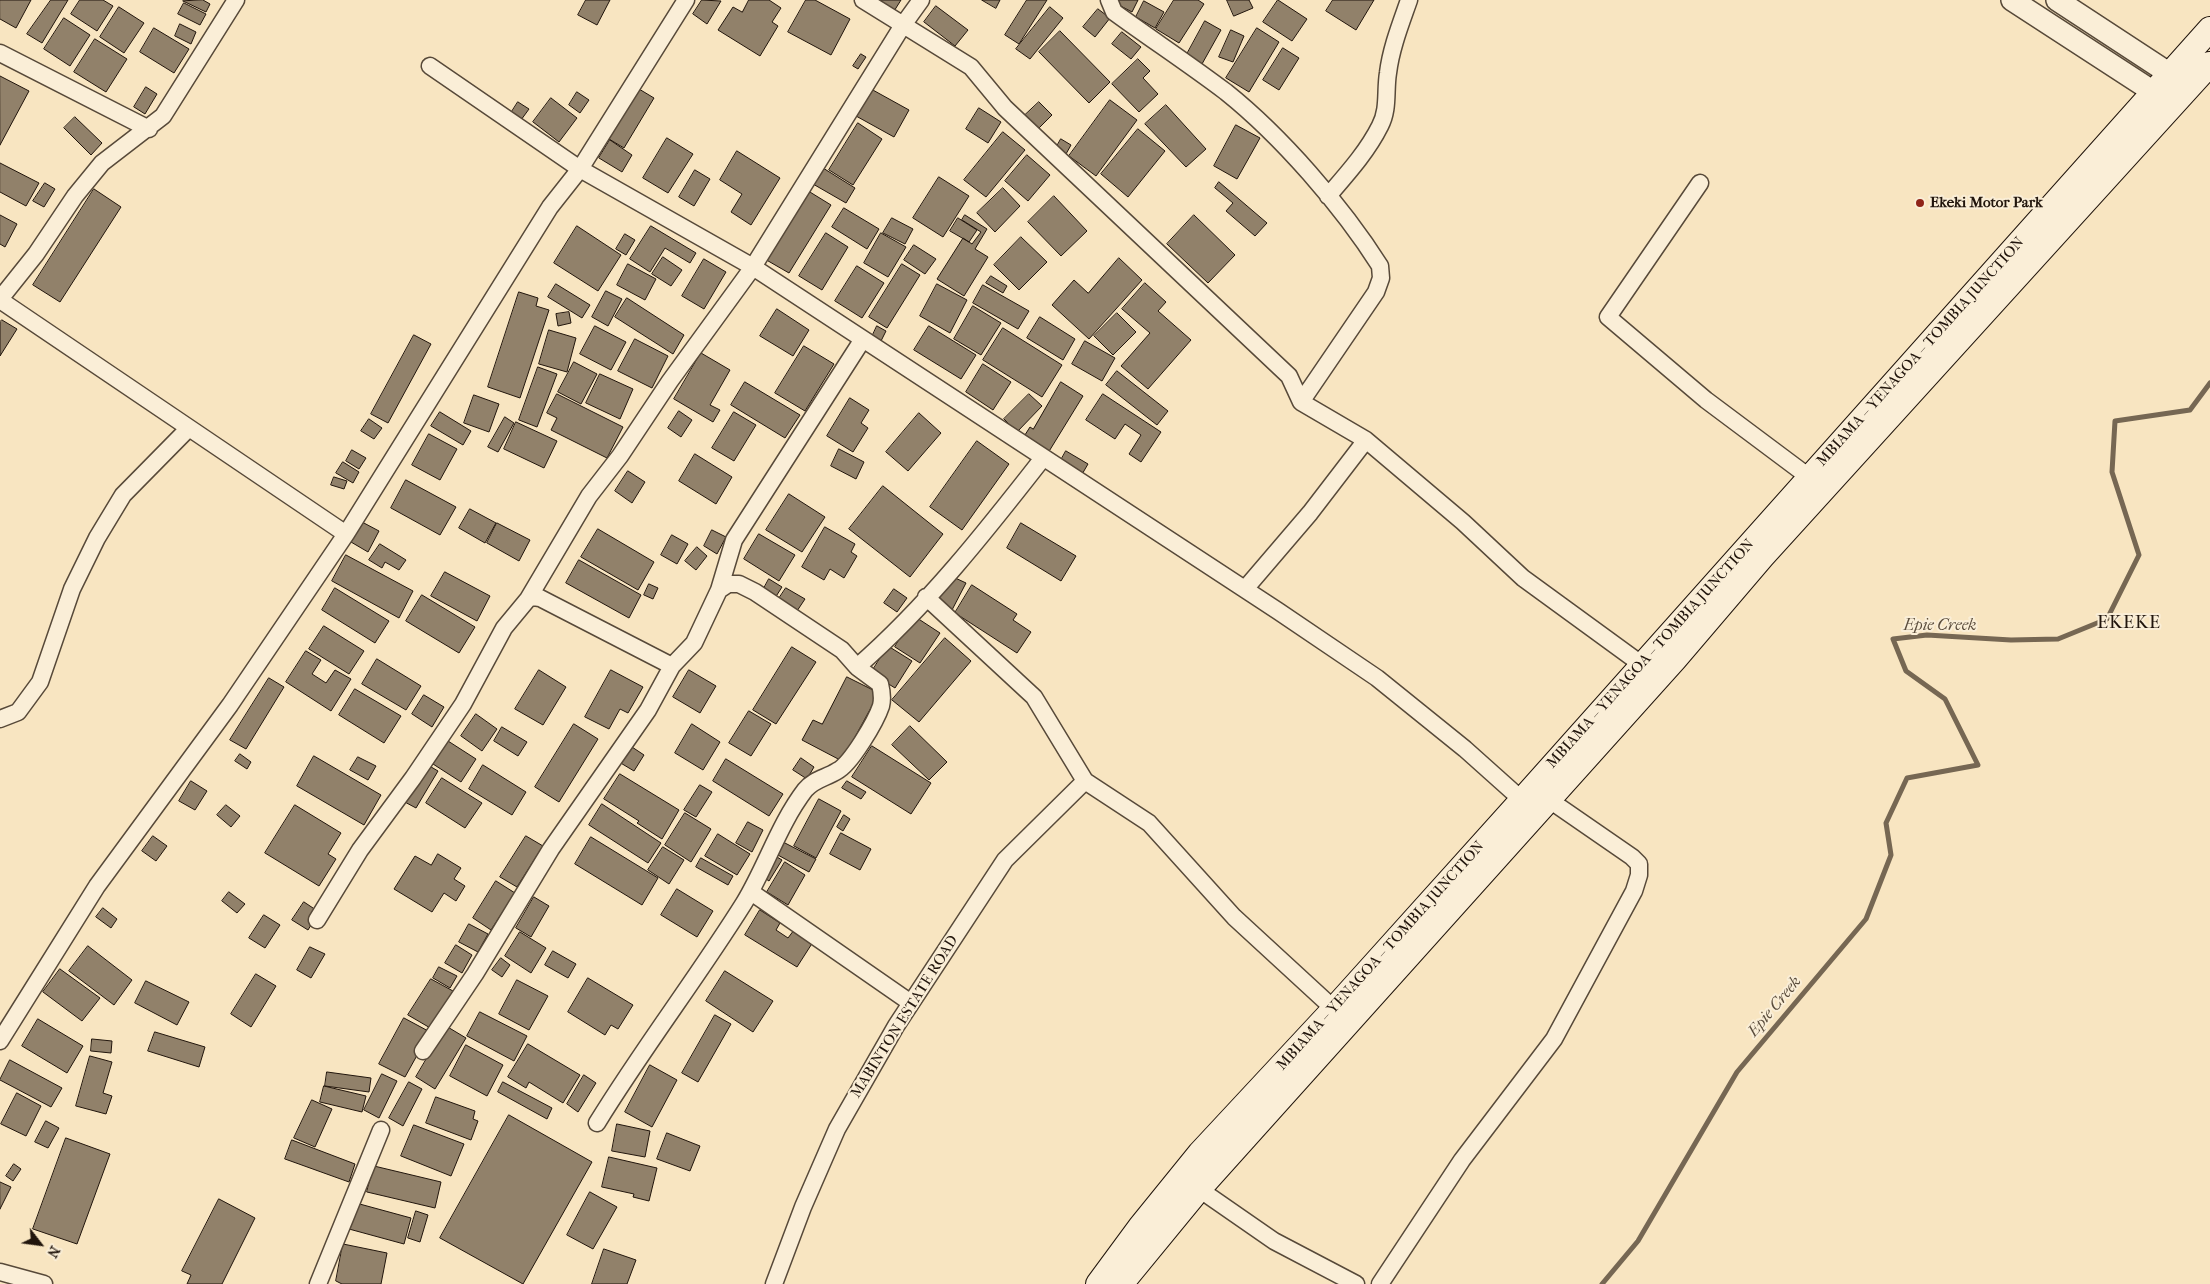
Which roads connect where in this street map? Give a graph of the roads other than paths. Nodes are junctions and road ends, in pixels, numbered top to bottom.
1 (236, 0) edge
2 (686, 0) edge
3 (863, 0) edge
4 (921, 0) edge
5 (1110, 0) edge
6 (1409, 0) edge
7 (2012, 0) edge
8 (2056, 0) edge
9 (903, 25) junction
10 (2210, 29) edge
11 (0, 53) edge
12 (2210, 64) edge
13 (430, 66) dead end
14 (2170, 74) junction
15 (2193, 84) junction
16 (2152, 91) junction
17 (2166, 112) junction
18 (149, 128) junction
19 (580, 169) junction
20 (1700, 183) dead end
21 (1328, 196) junction
22 (754, 268) junction
23 (0, 299) edge
24 (863, 340) junction
25 (1301, 402) junction
26 (188, 428) junction
27 (1366, 440) junction
28 (1043, 458) junction
29 (1809, 477) junction
30 (346, 534) junction
31 (1246, 589) junction
32 (719, 590) junction
33 (926, 597) junction
34 (528, 599) junction
35 (1641, 664) junction
36 (672, 666) junction
37 (857, 667) junction
38 (0, 719) edge
39 (1085, 781) junction
40 (1548, 799) junction
41 (1522, 800) junction
42 (751, 892) junction
43 (317, 920) dead end
44 (911, 1003) junction
45 (1334, 1009) junction
46 (2, 1033) edge
47 (423, 1051) dead end
48 (596, 1123) dead end
49 (381, 1130) dead end
50 (1199, 1189) junction
51 (0, 1272) edge
52 (44, 1284) edge
53 (318, 1284) edge
54 (774, 1284) edge
55 (1098, 1284) edge
56 (1121, 1284) edge
57 (1356, 1284) edge
58 (1380, 1284) edge

1 - 18 street
2 - 19 street
3 - 9 street
4 - 9 street
5 - 21 street
6 - 21 street
7 - 16 street
8 - 14 street
9 - 22 street
9 - 25 street
10 - 14 main road, MBIAMA – YENAGOA – TOMBIA JUNCTION
11 - 18 street
12 - 15 main road, MBIAMA – YENAGOA – TOMBIA JUNCTION
13 - 19 street
14 - 15 street
14 - 16 main road, MBIAMA – YENAGOA – TOMBIA JUNCTION
15 - 17 main road, MBIAMA – YENAGOA – TOMBIA JUNCTION
16 - 17 street
16 - 29 main road, MBIAMA – YENAGOA – TOMBIA JUNCTION
17 - 40 main road, MBIAMA – YENAGOA – TOMBIA JUNCTION
18 - 23 street
19 - 22 street
19 - 30 street
20 - 29 street
21 - 25 street
22 - 24 street
22 - 34 street
23 - 26 street
24 - 28 street
24 - 32 street
25 - 27 street
26 - 30 street
26 - 38 street
27 - 31 street
27 - 35 street
28 - 31 street
28 - 33 street
29 - 35 main road, MBIAMA – YENAGOA – TOMBIA JUNCTION
30 - 46 street
31 - 41 street
32 - 36 street
32 - 37 street
33 - 37 street
33 - 39 street
34 - 36 street
34 - 43 street
35 - 41 main road, MBIAMA – YENAGOA – TOMBIA JUNCTION
36 - 47 street
37 - 42 street
39 - 44 street, MABINTON ESTATE ROAD
39 - 45 street
40 - 50 main road, MBIAMA – YENAGOA – TOMBIA JUNCTION
40 - 58 street
41 - 45 main road, MBIAMA – YENAGOA – TOMBIA JUNCTION
42 - 44 street
42 - 48 street
44 - 54 street, MABINTON ESTATE ROAD
45 - 55 main road, MBIAMA – YENAGOA – TOMBIA JUNCTION
49 - 53 street
50 - 56 main road, MBIAMA – YENAGOA – TOMBIA JUNCTION
50 - 57 street
51 - 52 street

